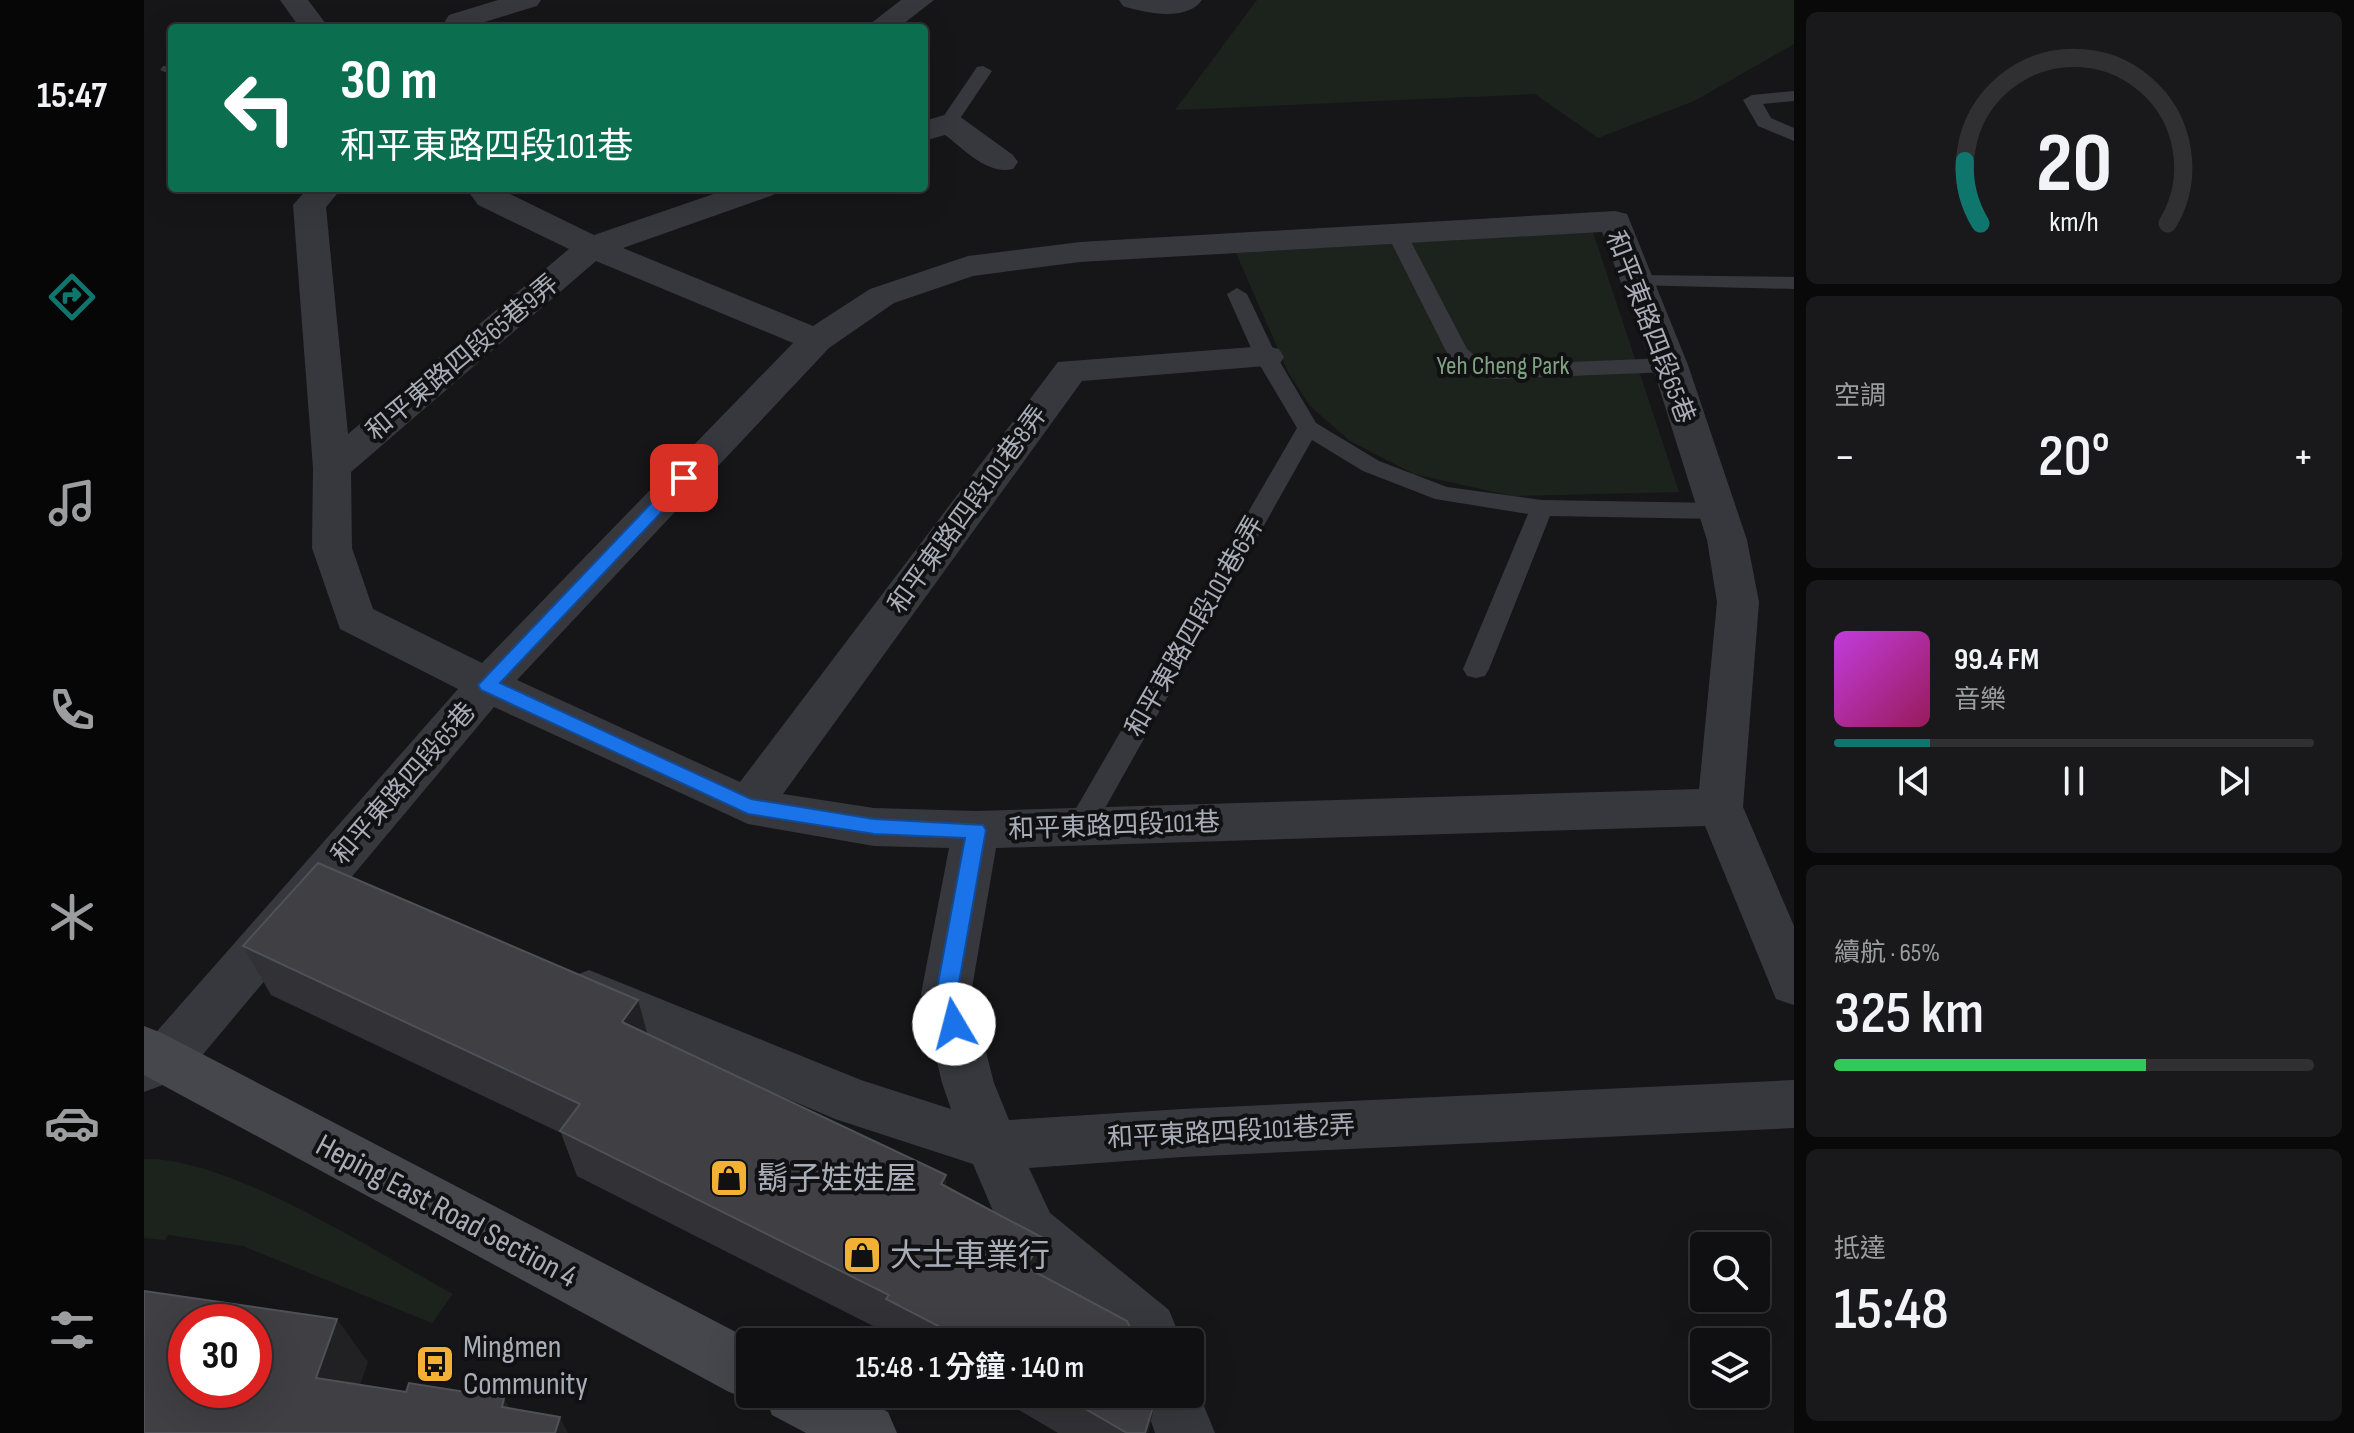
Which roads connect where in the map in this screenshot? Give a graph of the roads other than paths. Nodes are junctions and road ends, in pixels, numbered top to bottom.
1 (294, 0) edge
2 (527, 0) edge
3 (869, 0) edge
4 (920, 0) edge
5 (1133, 0) edge
6 (1188, 0) edge
7 (312, 24) edge
8 (458, 24) edge
9 (871, 24) edge
10 (885, 24) edge
11 (983, 71) dead end
12 (1794, 96) edge
13 (936, 127) edge
14 (1794, 135) edge
15 (1002, 162) dead end
16 (322, 192) edge
17 (485, 192) edge
18 (750, 192) edge
19 (1397, 234) junction
20 (592, 247) junction
21 (1639, 281) junction
22 (1794, 283) edge
23 (1237, 294) dead end
24 (816, 340) junction
25 (1266, 357) junction
26 (1670, 365) junction
27 (1308, 428) junction
28 (332, 468) junction
29 (1542, 508) junction
30 (1717, 511) junction
31 (1476, 669) dead end
32 (487, 685) junction
33 (748, 806) junction
34 (1720, 807) junction
35 (1081, 825) junction
36 (976, 830) junction
37 (551, 976) edge
38 (1794, 984) edge
39 (151, 1060) edge
40 (1794, 1104) edge
41 (992, 1146) junction
42 (1147, 1328) edge
43 (736, 1364) edge
44 (820, 1408) edge
45 (1176, 1408) edge
46 (867, 1433) edge
47 (1185, 1433) edge

1 - 7 street
2 - 8 street
3 - 9 street
4 - 10 street
5 - 6 street
11 - 13 lane
12 - 14 lane
13 - 15 street
16 - 28 street, 和平東路四段65巷9弄
17 - 20 street
18 - 20 street
19 - 21 street, 和平東路四段65巷
19 - 24 street, 和平東路四段65巷
19 - 26 lane
20 - 24 street
20 - 28 street, 和平東路四段65巷9弄
21 - 22 lane
21 - 26 street, 和平東路四段65巷
23 - 25 lane
24 - 32 street, 和平東路四段65巷
25 - 27 lane
25 - 33 street, 和平東路四段101巷8弄
26 - 30 street, 和平東路四段65巷
27 - 29 lane
27 - 35 lane, 和平東路四段101巷6弄
28 - 32 street, 和平東路四段65巷9弄
29 - 30 lane
29 - 31 lane
30 - 34 street, 和平東路四段65巷
32 - 33 street, 和平東路四段101巷
32 - 39 street, 和平東路四段65巷
33 - 36 street, 和平東路四段101巷
34 - 35 street, 和平東路四段101巷
34 - 38 street, 和平東路四段65巷
35 - 36 street, 和平東路四段101巷
36 - 41 street
37 - 41 street
39 - 43 main road, Heping East Road Section 4
40 - 41 street, 和平東路四段101巷2弄
41 - 42 street
44 - 46 main road
45 - 47 street

